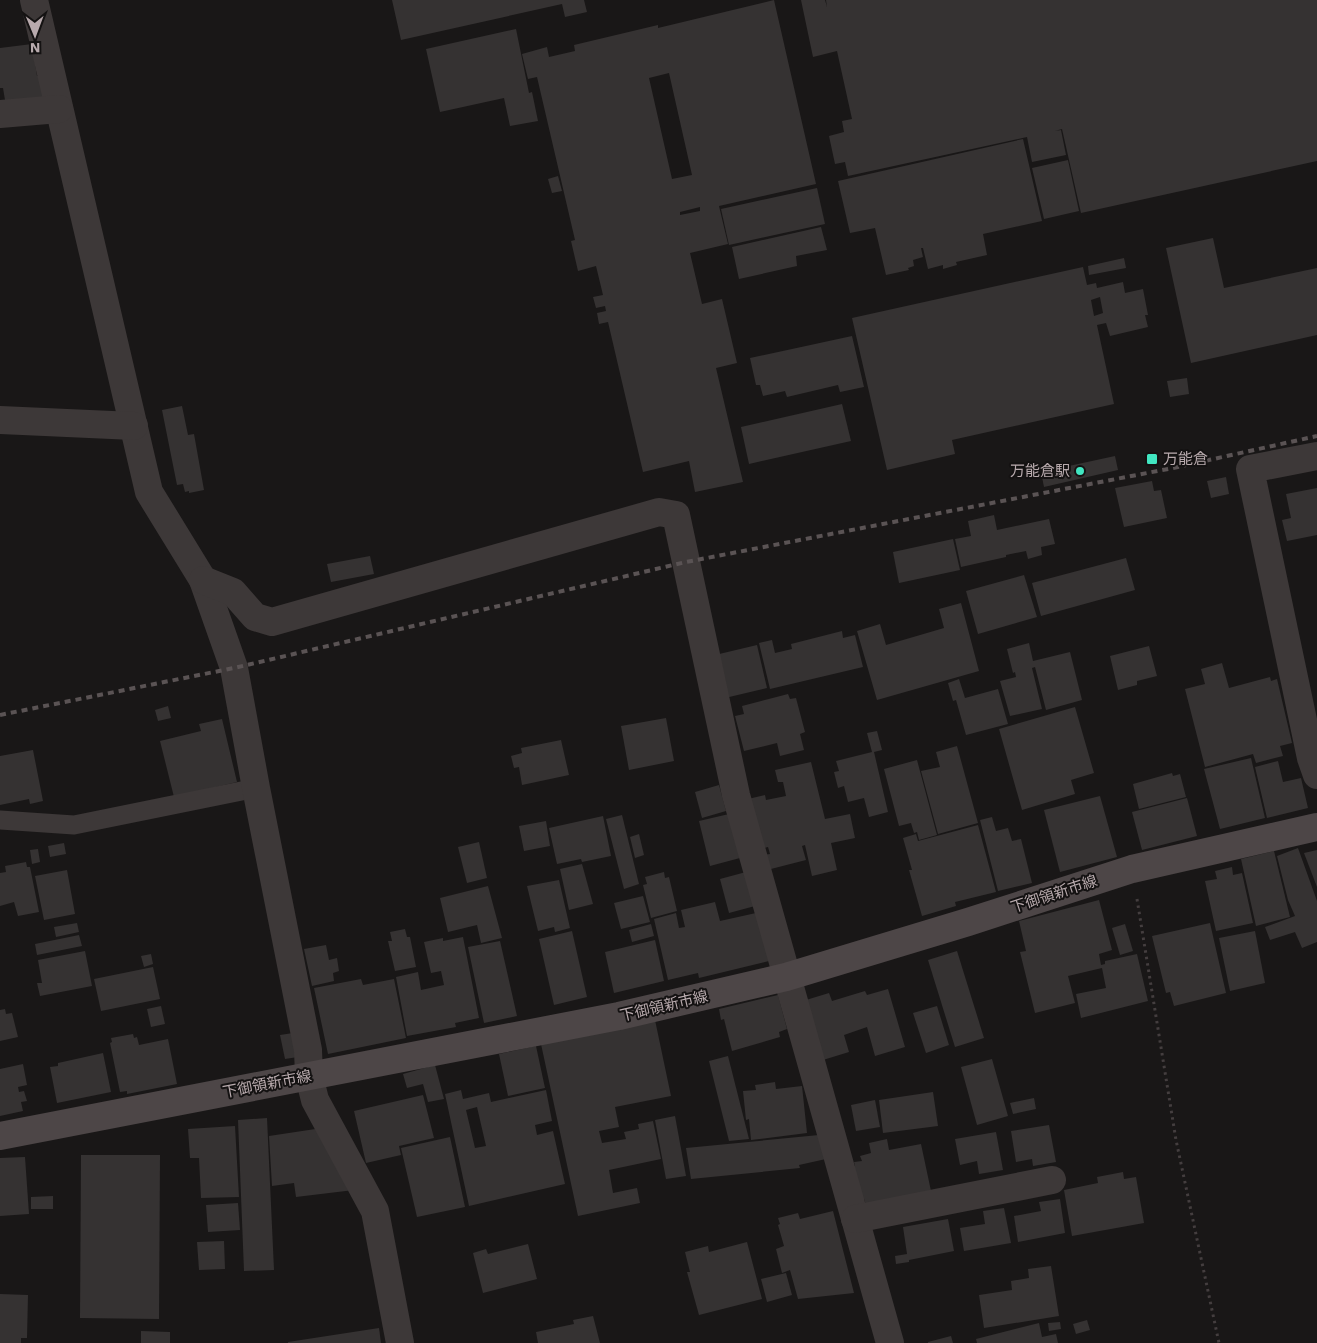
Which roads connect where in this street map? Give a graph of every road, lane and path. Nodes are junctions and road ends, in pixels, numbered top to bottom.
1 (34, 0) edge
2 (59, 109) junction
3 (0, 114) edge
4 (0, 420) edge
5 (134, 426) junction
6 (1317, 456) edge
7 (203, 580) junction
8 (1317, 775) edge
9 (256, 788) junction
10 (0, 820) edge
11 (1317, 827) edge
12 (1132, 868) junction
13 (786, 977) junction
14 (309, 1076) junction
15 (0, 1136) edge
16 (1052, 1180) dead end
17 (855, 1219) junction
18 (400, 1343) edge
19 (890, 1343) edge
20 (1219, 1343) edge

1 - 2 street
2 - 3 street
2 - 5 street
4 - 5 street
5 - 7 street
6 - 8 street
7 - 9 street
7 - 13 street
9 - 10 lane
9 - 14 street
11 - 12 main road, 下御領新市線
12 - 13 main road, 下御領新市線
12 - 20 path
13 - 14 main road, 下御領新市線
13 - 17 street
14 - 15 main road, 下御領新市線
14 - 18 street
16 - 17 street
17 - 19 street

